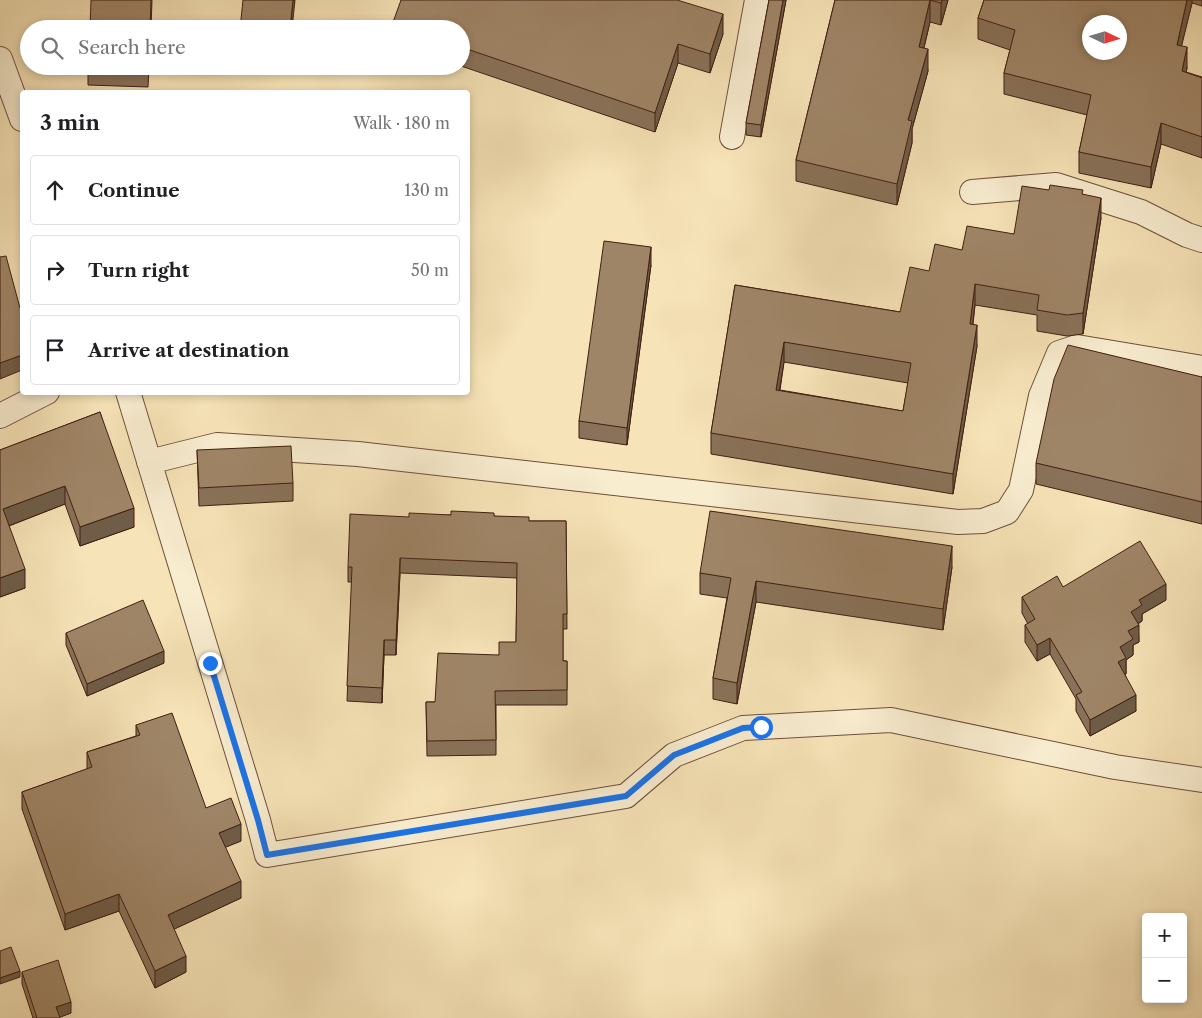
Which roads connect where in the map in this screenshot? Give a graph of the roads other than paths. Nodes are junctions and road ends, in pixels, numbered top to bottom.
1 (757, 0) edge
2 (0, 59) edge
3 (20, 114) edge
4 (732, 137) dead end
5 (972, 192) dead end
6 (1202, 240) edge
7 (1202, 368) edge
8 (41, 395) edge
9 (129, 395) edge
10 (0, 416) edge
11 (149, 462) junction
12 (1202, 780) edge

1 - 4 street
2 - 3 street
5 - 6 street
7 - 11 street
8 - 10 street
9 - 11 street
11 - 12 street

